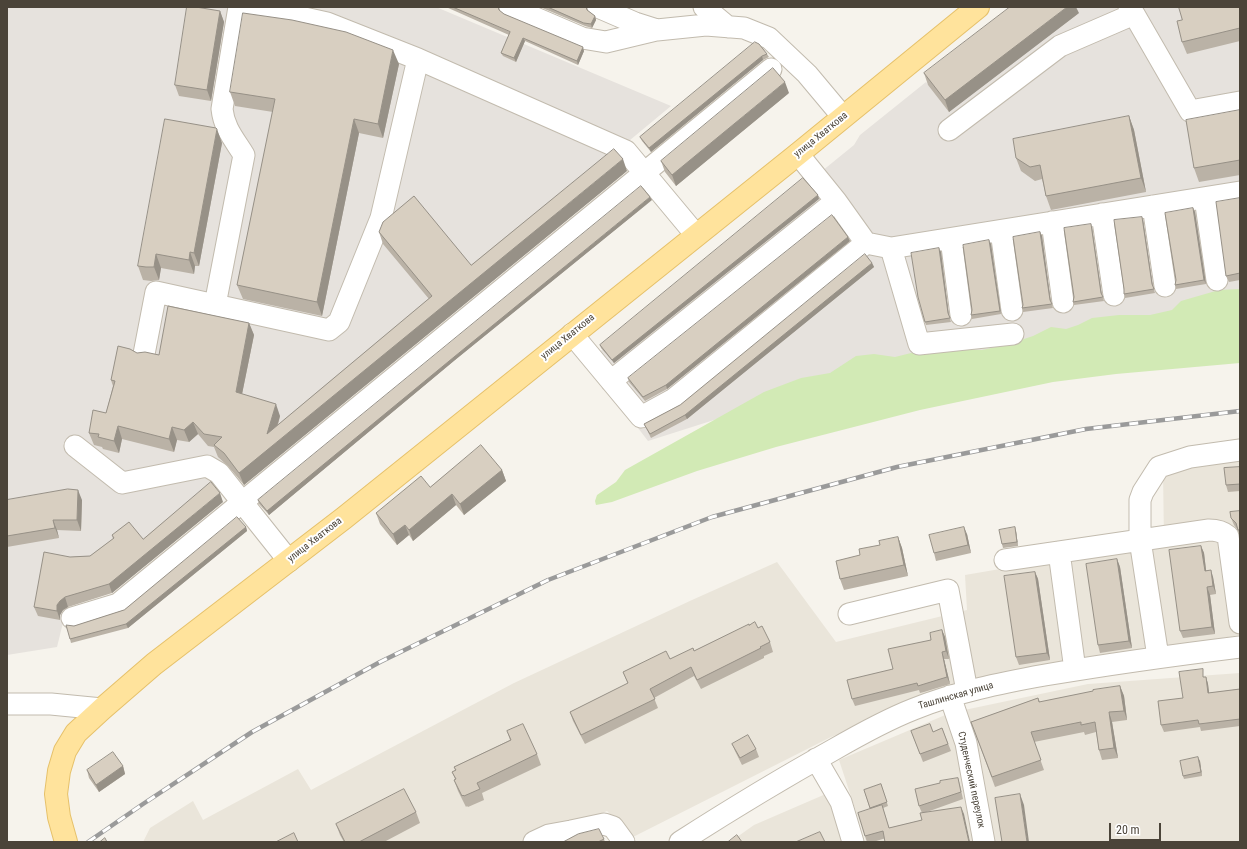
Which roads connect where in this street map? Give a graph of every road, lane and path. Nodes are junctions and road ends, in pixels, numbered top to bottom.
1 (239, 7) edge
2 (255, 7) edge
3 (510, 7) edge
4 (598, 7) edge
5 (704, 7) edge
6 (978, 7) edge
7 (1132, 10) edge
8 (728, 27) junction
9 (657, 30) junction
10 (418, 59) junction
11 (771, 69) edge
12 (1240, 102) edge
13 (843, 117) junction
14 (948, 130) dead end
15 (798, 154) junction
16 (644, 173) junction
17 (1240, 192) edge
18 (1205, 198) junction
19 (836, 202) junction
20 (1153, 206) junction
21 (1102, 214) junction
22 (1052, 222) junction
23 (1001, 231) junction
24 (696, 235) junction
25 (951, 239) junction
26 (866, 243) junction
27 (891, 248) junction
28 (1217, 280) dead end
29 (1165, 286) dead end
30 (1114, 295) dead end
31 (1063, 302) dead end
32 (215, 305) junction
33 (1012, 310) dead end
34 (961, 316) dead end
35 (572, 334) junction
36 (1013, 334) dead end
37 (144, 354) edge
38 (611, 381) junction
39 (75, 446) dead end
40 (1240, 450) edge
41 (242, 502) junction
42 (1140, 540) junction
43 (1059, 552) junction
44 (1005, 560) dead end
45 (289, 561) junction
46 (849, 614) dead end
47 (72, 618) dead end
48 (1240, 624) edge
49 (1240, 647) edge
50 (1158, 657) junction
51 (1075, 670) junction
52 (959, 693) junction
53 (7, 704) edge
54 (102, 709) junction
55 (816, 759) junction
56 (66, 842) edge
57 (534, 842) edge
58 (624, 842) edge
59 (680, 842) edge
60 (853, 842) edge
61 (984, 842) edge

1 - 32 street
2 - 10 street
3 - 9 street
4 - 9 street
5 - 8 street
6 - 13 main road, улица Хваткова
7 - 12 street
7 - 14 street
8 - 9 street
8 - 13 street
10 - 16 street
10 - 32 street
11 - 16 street
13 - 15 main road, улица Хваткова
15 - 19 street
15 - 24 main road, улица Хваткова
16 - 24 street
16 - 41 street
17 - 18 street
18 - 20 street
18 - 28 street
19 - 26 street
19 - 38 street
20 - 21 street
20 - 29 street
21 - 22 street
21 - 30 street
22 - 23 street
22 - 31 street
23 - 25 street
23 - 33 street
24 - 35 main road, улица Хваткова
25 - 27 street
25 - 34 street
26 - 27 street
26 - 38 street
27 - 36 street
32 - 37 street
35 - 38 street
35 - 45 main road, улица Хваткова
39 - 41 street
40 - 42 street
41 - 45 street
41 - 47 street
42 - 43 street
42 - 48 street
42 - 50 street
43 - 44 street
43 - 51 street
45 - 54 main road, улица Хваткова
46 - 52 street, Студенческий переулок
49 - 50 street, Ташлинская улица
50 - 51 street, Ташлинская улица
51 - 52 street, Ташлинская улица
52 - 55 street, Ташлинская улица
52 - 61 street, Студенческий переулок
53 - 54 street
54 - 56 main road, улица Хваткова
55 - 59 street, Ташлинская улица
55 - 60 street
57 - 58 street

